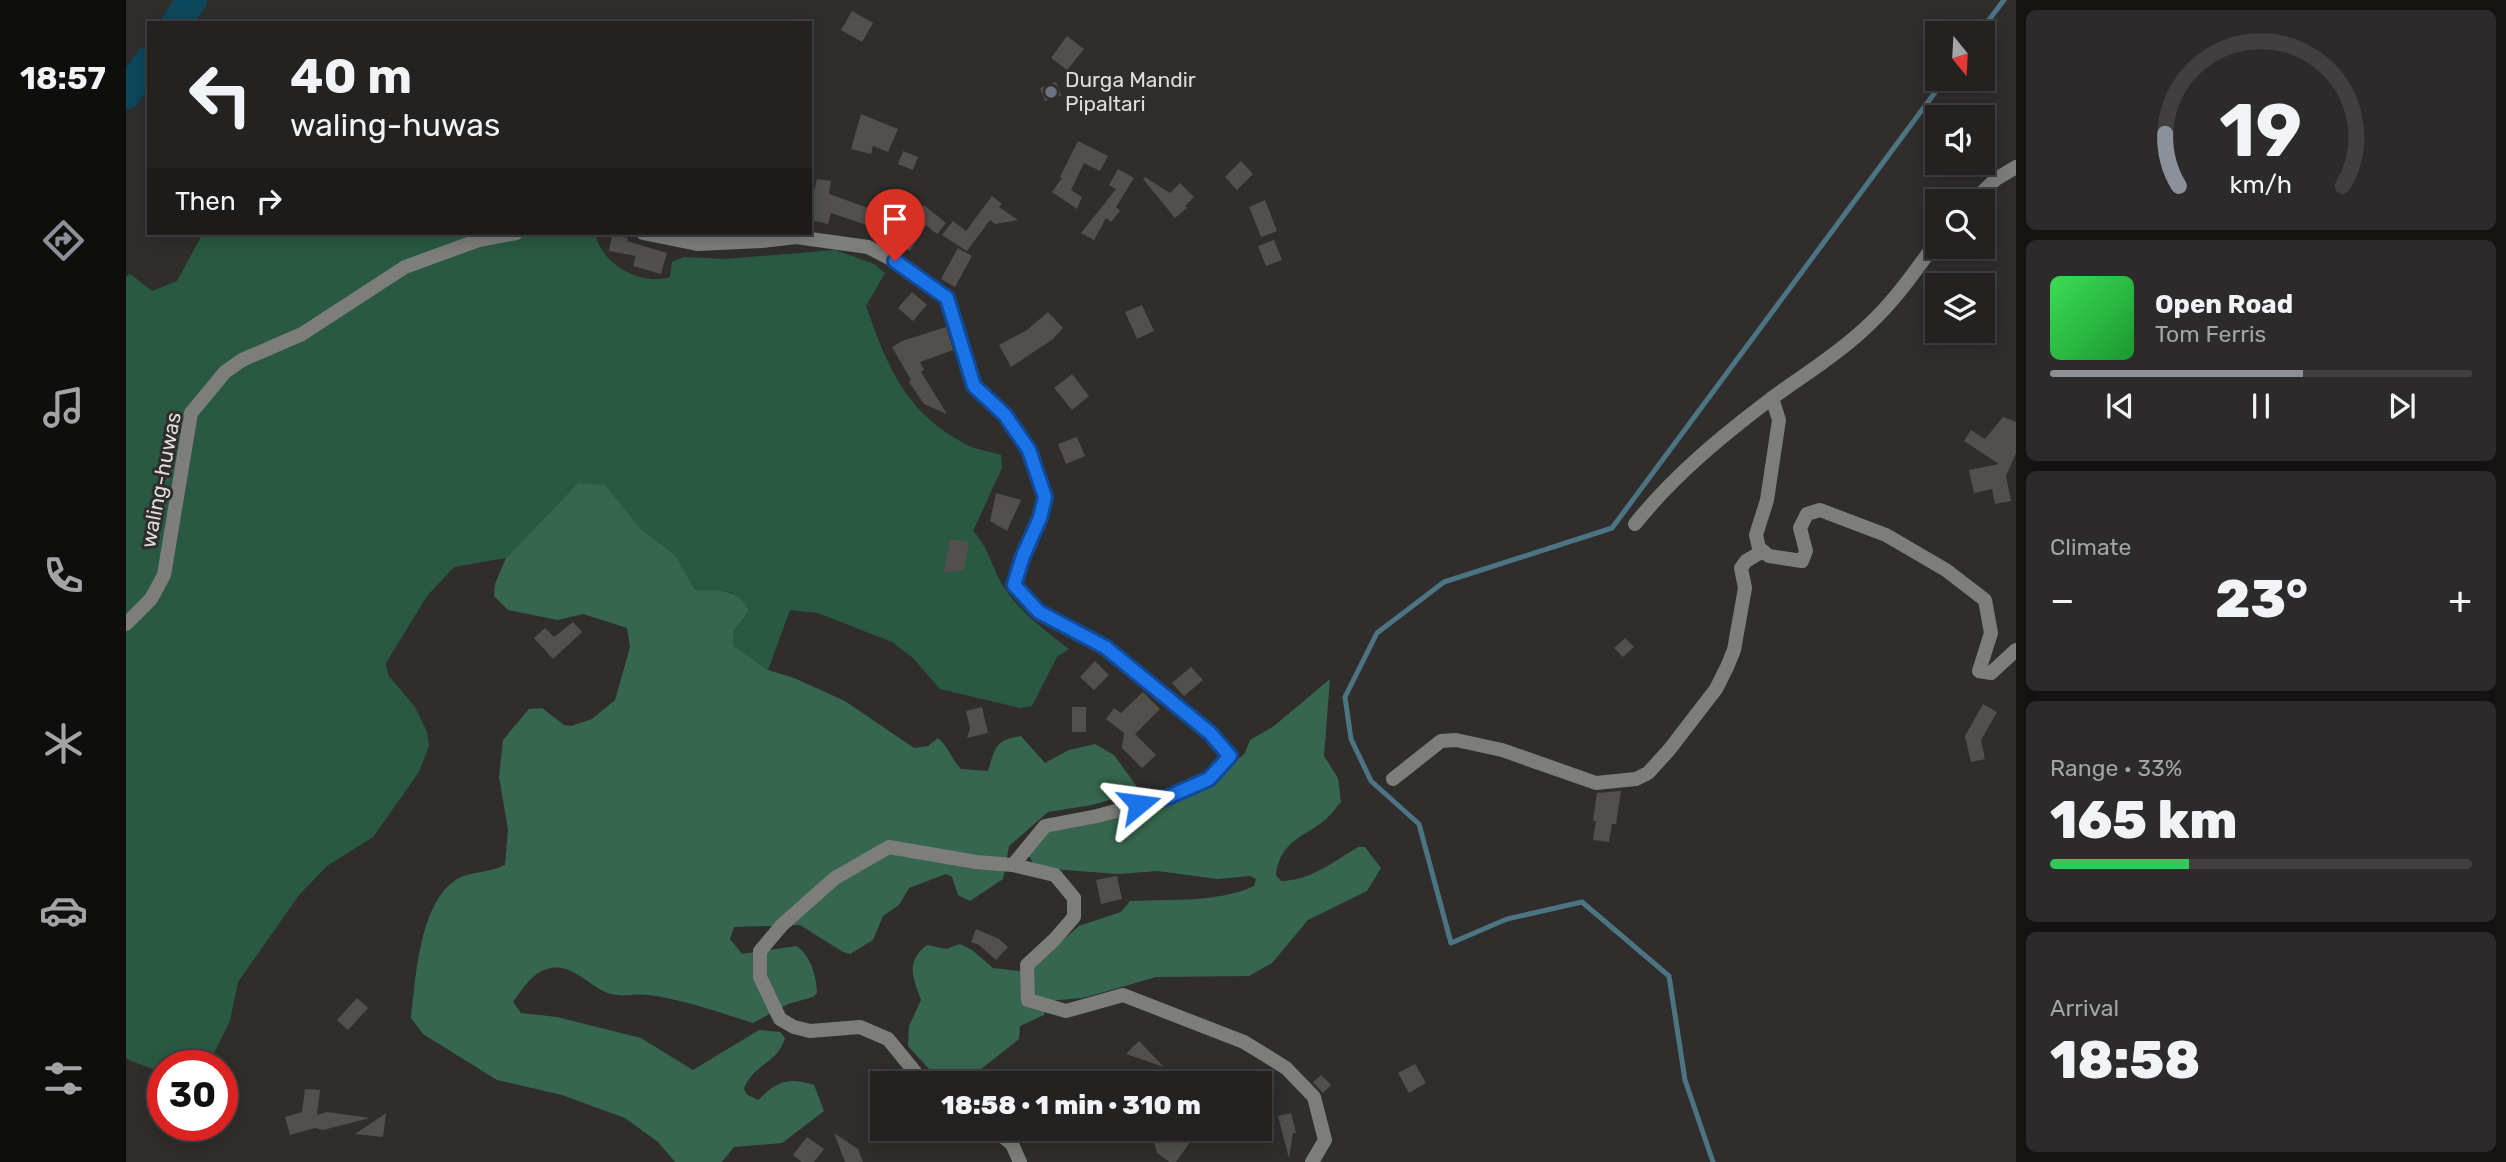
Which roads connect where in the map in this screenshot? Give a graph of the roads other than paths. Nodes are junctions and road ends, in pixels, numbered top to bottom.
1 (2016, 167) edge
2 (1986, 189) edge
3 (506, 235) edge
4 (653, 235) edge
5 (1925, 257) edge
6 (1772, 398) junction
7 (1635, 524) dead end
8 (1763, 551) junction
9 (126, 624) edge
10 (2016, 650) edge
11 (1393, 779) dead end
12 (1013, 865) junction
13 (914, 1071) edge
14 (1009, 1141) edge
15 (1020, 1162) edge
16 (1312, 1162) edge

1 - 2 street
3 - 9 street, waling-huwas
4 - 12 street
5 - 6 street
6 - 7 street
6 - 8 street
8 - 10 street
8 - 11 street
12 - 13 street
12 - 16 street
14 - 15 street

